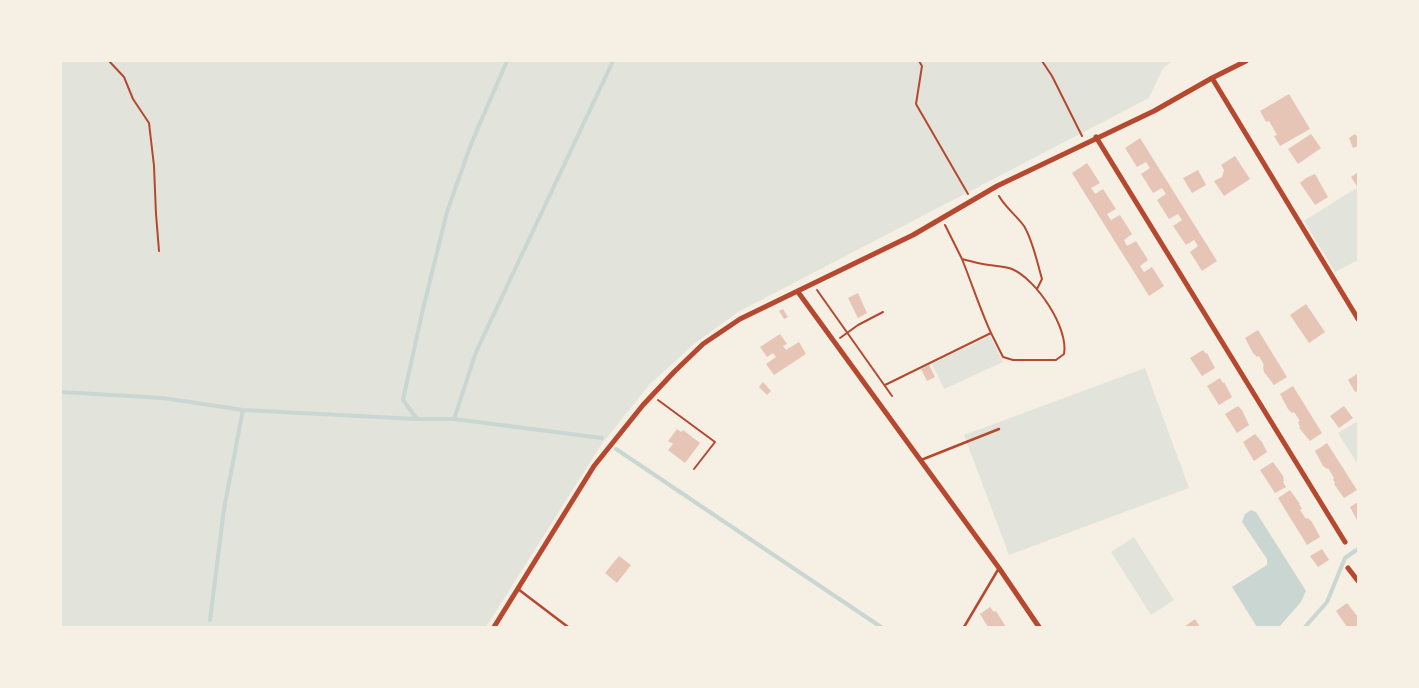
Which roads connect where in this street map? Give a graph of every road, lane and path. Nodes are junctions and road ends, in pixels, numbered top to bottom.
1 (109, 61) edge
2 (919, 61) edge
3 (1042, 61) edge
4 (1246, 61) edge
5 (1212, 78) junction
6 (1096, 138) junction
7 (1085, 143) junction
8 (994, 188) junction
9 (972, 201) junction
10 (942, 218) junction
11 (160, 251) dead end
12 (962, 259) junction
13 (813, 284) junction
14 (1037, 289) junction
15 (798, 292) junction
16 (883, 312) dead end
17 (1358, 319) edge
18 (847, 332) junction
19 (991, 333) junction
20 (885, 385) junction
21 (652, 395) junction
22 (892, 396) dead end
23 (999, 429) dead end
24 (920, 460) junction
25 (694, 469) dead end
26 (1345, 542) dead end
27 (999, 568) junction
28 (1348, 568) dead end
29 (1358, 581) edge
30 (517, 588) junction
31 (494, 627) edge
32 (568, 627) edge
33 (964, 627) edge
34 (1040, 627) edge

1 - 11 path
2 - 9 path
3 - 7 path
4 - 5 street
5 - 6 street
5 - 17 street
6 - 7 street
6 - 26 street
7 - 8 street
8 - 9 street
8 - 14 path
9 - 10 street
10 - 12 path
10 - 13 street
12 - 14 path
12 - 19 path
13 - 15 street
13 - 18 path
14 - 19 path
15 - 21 street
15 - 24 street
16 - 18 path
18 - 20 path
19 - 20 path
20 - 22 path
21 - 25 path
21 - 30 street
23 - 24 lane
24 - 27 street
27 - 33 lane
27 - 34 street
28 - 29 street
30 - 31 street
30 - 32 lane

